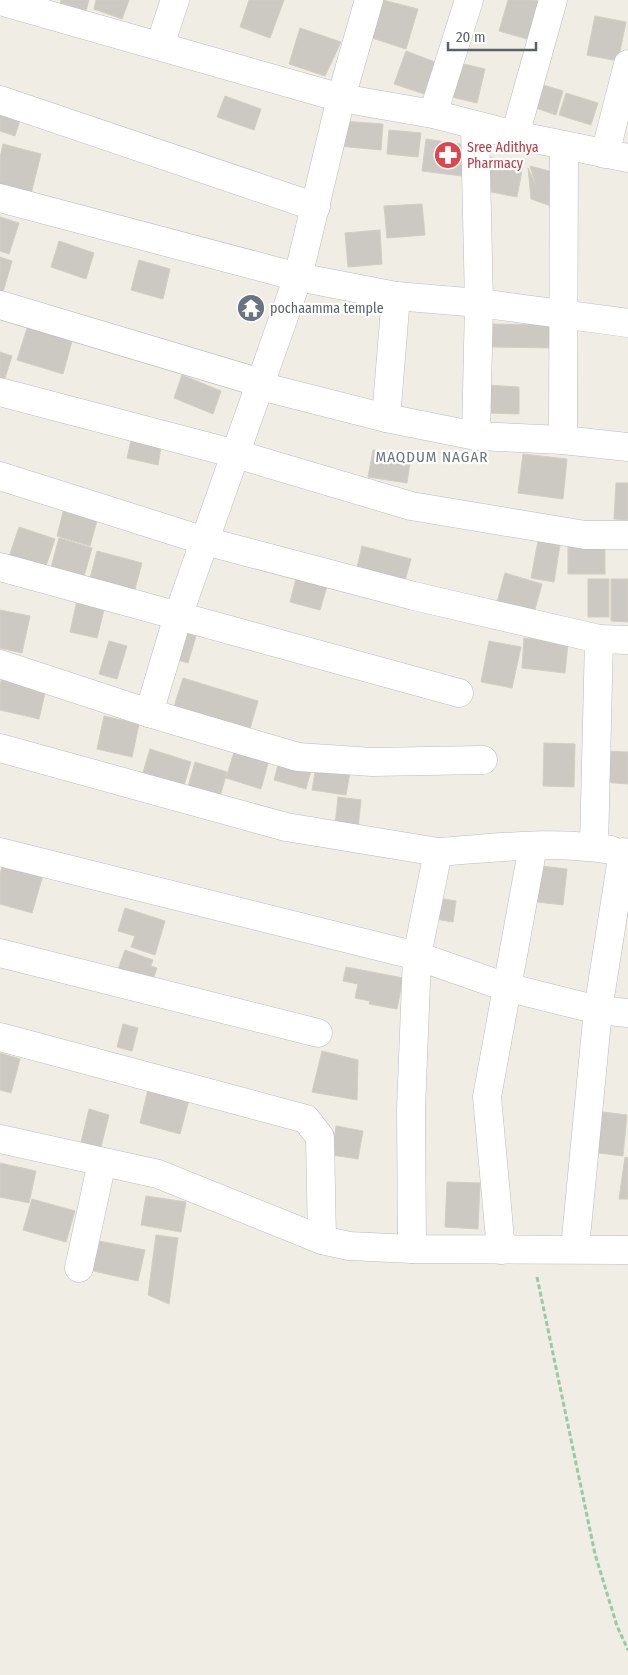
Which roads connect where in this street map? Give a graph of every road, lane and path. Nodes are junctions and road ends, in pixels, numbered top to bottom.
1 (175, 0) edge
2 (369, 0) edge
3 (469, 0) edge
4 (553, 0) edge
5 (0, 1) edge
6 (160, 45) junction
7 (628, 64) edge
8 (341, 98) junction
9 (0, 100) edge
10 (434, 114) junction
11 (475, 126) junction
12 (515, 135) junction
13 (564, 146) junction
14 (616, 156) edge
15 (0, 198) edge
16 (316, 207) junction
17 (298, 277) junction
18 (396, 296) junction
19 (479, 303) junction
20 (0, 305) edge
21 (565, 314) junction
22 (628, 323) edge
23 (261, 385) junction
24 (0, 392) edge
25 (386, 418) junction
26 (476, 436) junction
27 (563, 440) junction
28 (628, 447) edge
29 (236, 454) junction
30 (0, 476) edge
31 (628, 535) edge
32 (205, 541) junction
33 (0, 567) edge
34 (178, 616) junction
35 (599, 639) junction
36 (628, 640) edge
37 (0, 664) edge
38 (459, 693) dead end
39 (149, 713) junction
40 (0, 748) edge
41 (483, 760) dead end
42 (533, 846) junction
43 (594, 847) junction
44 (0, 852) edge
45 (438, 852) junction
46 (625, 852) edge
47 (0, 952) edge
48 (417, 956) junction
49 (506, 987) junction
50 (598, 1010) junction
51 (628, 1013) edge
52 (318, 1033) dead end
53 (0, 1037) edge
54 (0, 1139) edge
55 (102, 1162) junction
56 (322, 1240) junction
57 (531, 1248) junction
58 (576, 1248) junction
59 (412, 1249) junction
60 (501, 1250) junction
61 (628, 1250) edge
62 (79, 1268) dead end
63 (628, 1650) edge

1 - 6 street
2 - 8 street
3 - 10 street
4 - 12 street
5 - 6 street
6 - 8 street
7 - 14 street
8 - 10 street
8 - 16 street
9 - 16 street
10 - 11 street
11 - 12 street
11 - 19 street
12 - 13 street
13 - 14 street
13 - 21 street
15 - 17 street
16 - 17 street
17 - 18 street
17 - 23 street
18 - 19 street
18 - 25 street
19 - 21 street
19 - 26 street
20 - 23 street
21 - 22 street
21 - 27 street
23 - 25 street
23 - 29 street
24 - 29 street
25 - 26 street
26 - 27 street
27 - 28 street
29 - 31 street
29 - 32 street
30 - 32 street
32 - 34 street
32 - 35 street
33 - 34 street
34 - 38 street
34 - 39 street
35 - 36 street
35 - 43 street
37 - 39 street
39 - 41 street
40 - 45 street
42 - 43 street
42 - 45 street
42 - 49 street
43 - 46 street
44 - 48 street
45 - 48 street
46 - 50 street
47 - 52 street
48 - 49 street
48 - 59 street
49 - 50 street
49 - 60 street
50 - 51 street
50 - 58 street
53 - 56 street
54 - 55 street
55 - 56 street
55 - 62 street
56 - 59 street
57 - 58 street
57 - 60 street
57 - 63 path
58 - 61 street
59 - 60 street

